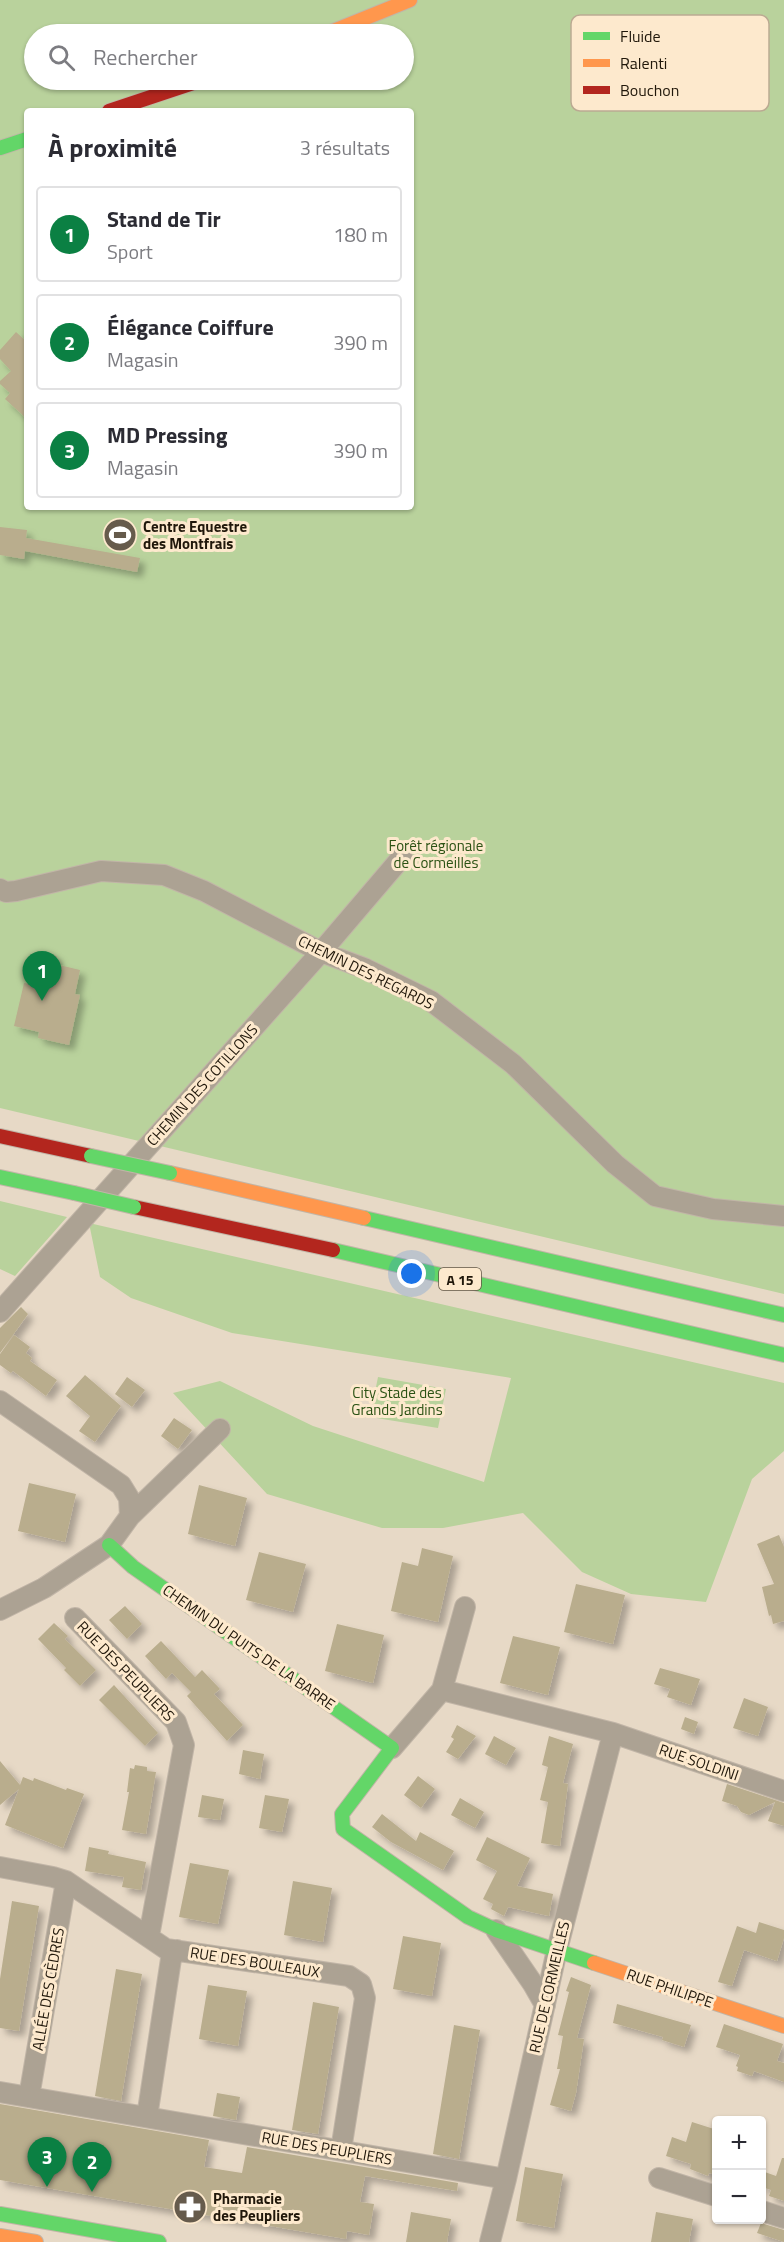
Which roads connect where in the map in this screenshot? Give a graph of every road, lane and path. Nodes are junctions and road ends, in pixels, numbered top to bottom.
1 (410, 0) edge
2 (351, 24) edge
3 (172, 90) edge
4 (118, 108) edge
5 (24, 140) edge
6 (0, 148) edge
7 (402, 856) dead end
8 (0, 889) edge
9 (321, 952) junction
10 (0, 1136) edge
11 (0, 1176) edge
12 (784, 1216) edge
13 (0, 1312) edge
14 (784, 1315) edge
15 (784, 1355) edge
16 (0, 1401) edge
17 (220, 1429) dead end
18 (130, 1516) junction
19 (109, 1545) junction
20 (465, 1607) dead end
21 (0, 1610) edge
22 (75, 1618) dead end
23 (442, 1690) junction
24 (613, 1733) junction
25 (392, 1748) junction
26 (784, 1791) edge
27 (0, 1867) edge
28 (66, 1881) junction
29 (496, 1930) junction
30 (149, 1935) junction
31 (177, 1950) junction
32 (556, 1950) junction
33 (545, 2005) junction
34 (784, 2026) edge
35 (0, 2092) edge
36 (29, 2097) junction
37 (147, 2117) junction
38 (341, 2150) junction
39 (659, 2178) dead end
40 (506, 2179) junction
41 (712, 2194) edge
42 (766, 2212) edge
43 (0, 2214) edge
44 (784, 2218) edge
45 (0, 2235) edge
46 (36, 2242) edge
47 (159, 2242) edge
48 (490, 2242) edge

1 - 2 main road
3 - 4 main road
5 - 6 main road
7 - 9 street, CHEMIN DES COTILLONS
8 - 9 street, CHEMIN DES REGARDS
9 - 12 street, CHEMIN DES REGARDS
9 - 13 street, CHEMIN DES COTILLONS
10 - 14 main road, bridge
11 - 15 main road, A 15, bridge
16 - 18 street
17 - 18 street
18 - 19 street
19 - 21 street
19 - 25 main road, CHEMIN DU PUITS DE LA BARRE
20 - 23 street
22 - 30 street, RUE DES PEUPLIERS
23 - 24 street
23 - 25 street
24 - 26 street, RUE SOLDINI
24 - 32 street, RUE DE CORMEILLES
25 - 29 main road
27 - 28 street, RUE DES BOULEAUX
28 - 30 street, RUE DES BOULEAUX
28 - 36 street, ALLÉE DES CÈDRES
29 - 32 main road
29 - 33 street
30 - 31 street, RUE DES BOULEAUX
31 - 37 street
31 - 38 street, RUE DES BOULEAUX
32 - 33 street, RUE DE CORMEILLES
32 - 34 main road, RUE PHILIPPE
33 - 40 street, RUE DE CORMEILLES
35 - 36 street, RUE DES PEUPLIERS
36 - 37 street, RUE DES PEUPLIERS
37 - 38 street, RUE DES PEUPLIERS
38 - 40 street, RUE DES PEUPLIERS
39 - 41 street
40 - 48 street, RUE DE CORMEILLES
42 - 44 street
43 - 47 main road
45 - 46 main road

